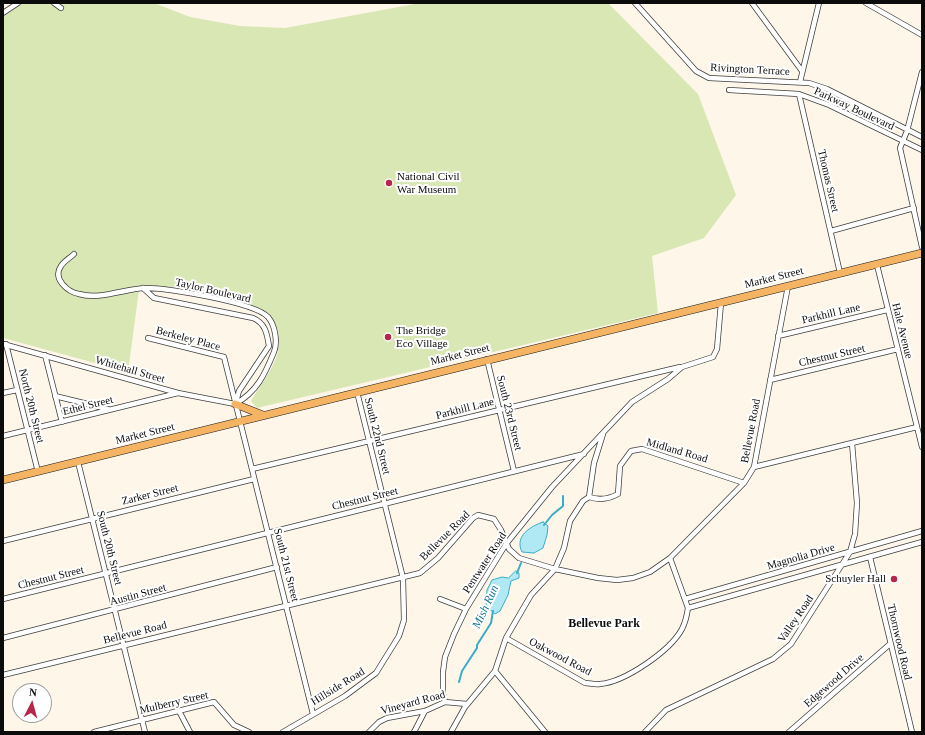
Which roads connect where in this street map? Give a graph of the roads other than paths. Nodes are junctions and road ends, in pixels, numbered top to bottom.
1 (18, 3) edge
2 (54, 3) edge
3 (635, 3) edge
4 (752, 3) edge
5 (819, 3) edge
6 (866, 3) edge
7 (61, 8) dead end
8 (3, 13) edge
9 (922, 35) edge
10 (802, 71) junction
11 (922, 72) edge
12 (800, 82) junction
13 (729, 90) dead end
14 (799, 94) junction
15 (907, 131) junction
16 (922, 137) edge
17 (902, 141) junction
18 (922, 150) edge
19 (914, 208) junction
20 (830, 231) junction
21 (922, 247) edge
22 (922, 253) edge
23 (74, 254) dead end
24 (877, 265) junction
25 (840, 273) junction
26 (788, 286) junction
27 (143, 288) junction
28 (721, 303) junction
29 (887, 310) junction
30 (778, 336) junction
31 (148, 338) dead end
32 (4, 344) edge
33 (898, 349) junction
34 (45, 355) junction
35 (487, 359) junction
36 (682, 367) junction
37 (770, 380) junction
38 (17, 390) junction
39 (178, 392) junction
40 (357, 392) junction
41 (3, 393) edge
42 (55, 396) junction
43 (235, 404) junction
44 (500, 409) junction
45 (110, 410) junction
46 (263, 415) junction
47 (240, 421) junction
48 (62, 422) junction
49 (917, 426) junction
50 (28, 430) junction
51 (604, 431) junction
52 (3, 436) edge
53 (370, 442) junction
54 (852, 443) junction
55 (922, 447) edge
56 (584, 454) junction
57 (78, 462) junction
58 (754, 467) junction
59 (252, 470) junction
60 (514, 471) junction
61 (38, 472) junction
62 (254, 479) junction
63 (3, 480) edge
64 (744, 483) junction
65 (589, 497) junction
66 (385, 504) junction
67 (92, 519) junction
68 (922, 531) edge
69 (268, 533) junction
70 (3, 542) edge
71 (922, 542) edge
72 (506, 544) junction
73 (850, 552) junction
74 (870, 557) junction
75 (670, 558) junction
76 (842, 565) junction
77 (277, 567) junction
78 (555, 569) junction
79 (106, 573) junction
80 (403, 578) junction
81 (3, 599) edge
82 (440, 599) dead end
83 (685, 599) junction
84 (287, 606) junction
85 (688, 608) junction
86 (115, 610) junction
87 (466, 610) junction
88 (3, 638) edge
89 (506, 638) junction
90 (890, 644) junction
91 (124, 645) junction
92 (495, 671) junction
93 (3, 675) edge
94 (446, 702) junction
95 (467, 704) junction
96 (179, 711) junction
97 (425, 711) junction
98 (313, 714) junction
99 (142, 720) junction
100 (94, 732) edge
101 (146, 732) edge
102 (190, 732) edge
103 (249, 732) edge
104 (283, 732) edge
105 (369, 732) edge
106 (414, 732) edge
107 (451, 732) edge
108 (545, 732) edge
109 (645, 732) edge
110 (789, 732) edge
111 (912, 732) edge

1 - 8 street
2 - 7 street
3 - 12 street, Rivington Terrace
4 - 10 street
5 - 10 street
6 - 9 street
10 - 12 street
11 - 15 street
12 - 15 street, Parkway Boulevard
13 - 14 street, Parkway Boulevard
14 - 17 street, Parkway Boulevard
14 - 20 street, Thomas Street
15 - 16 street, Parkway Boulevard
15 - 17 street
17 - 18 street, Parkway Boulevard
17 - 19 street
19 - 20 street
19 - 21 street
20 - 25 street, Thomas Street
22 - 24 main road, Market Street
23 - 27 street, Taylor Boulevard
24 - 25 main road, Market Street
24 - 29 street, Hale Avenue
25 - 26 main road, Market Street
26 - 28 main road, Market Street
26 - 30 street, Bellevue Road
27 - 43 street, Taylor Boulevard
27 - 43 street, Taylor Boulevard
28 - 35 main road, Market Street
28 - 36 street
29 - 30 street, Parkhill Lane
29 - 33 street, Hale Avenue
30 - 37 street, Bellevue Road
31 - 43 street, Berkeley Place
32 - 34 street, Whitehall Street
32 - 38 street, North 20th Street
33 - 37 street, Chestnut Street
33 - 49 street, Hale Avenue
34 - 39 street, Whitehall Street
34 - 42 street
35 - 40 main road, Market Street
35 - 44 street, South 23rd Street
36 - 44 street, Parkhill Lane
36 - 51 street
37 - 58 street, Bellevue Road
38 - 41 street
38 - 50 street, North 20th Street
39 - 43 street, Whitehall Street
39 - 45 street, Ethel Street
40 - 46 main road, Market Street
40 - 53 street, South 22nd Street
42 - 45 street
42 - 48 street
43 - 46 main road
43 - 47 street
44 - 53 street, Parkhill Lane
44 - 60 street, South 23rd Street
45 - 48 street, Ethel Street
46 - 47 main road, Market Street
47 - 57 main road, Market Street
47 - 59 street, South 21st Street
48 - 50 street, Ethel Street
49 - 54 street
49 - 55 street, Hale Avenue
50 - 52 street, Ethel Street
50 - 61 street, North 20th Street
51 - 56 street
51 - 65 street
53 - 59 street, Parkhill Lane
53 - 66 street, South 22nd Street
54 - 58 street
54 - 73 street, Valley Road
56 - 60 street, Chestnut Street
56 - 72 street, Pentwater Road
57 - 61 main road, Market Street
57 - 67 street, South 20th Street
58 - 64 street, Bellevue Road
59 - 62 street, South 21st Street
60 - 66 street, Chestnut Street
61 - 63 main road, Market Street
62 - 67 street, Zarker Street
62 - 69 street, South 21st Street
64 - 65 street, Midland Road
64 - 75 street, Bellevue Road
65 - 78 street
66 - 69 street, Chestnut Street
66 - 80 street, South 22nd Street
67 - 70 street, Zarker Street
67 - 79 street, South 20th Street
68 - 73 street, Magnolia Drive
69 - 77 street, South 21st Street
69 - 79 street, Chestnut Street
71 - 74 street, Magnolia Drive
72 - 78 street, Bellevue Road
72 - 80 street, Bellevue Road
72 - 87 street, Pentwater Road
73 - 76 street, Valley Road
73 - 83 street, Magnolia Drive
74 - 76 street, Magnolia Drive
74 - 90 street, Thornwood Road
75 - 78 street, Bellevue Road
75 - 83 street
76 - 85 street, Magnolia Drive
76 - 109 street, Valley Road
77 - 84 street, South 21st Street
77 - 86 street, Austin Street
78 - 89 street
79 - 81 street, Chestnut Street
79 - 86 street, South 20th Street
80 - 84 street, Bellevue Road
80 - 98 street, Hillside Road
82 - 87 street
83 - 85 street
84 - 91 street, Bellevue Road
84 - 98 street, South 21st Street
85 - 89 street, Oakwood Road
86 - 88 street, Austin Street
86 - 91 street, South 20th Street
87 - 94 street, Pentwater Road
89 - 92 street
90 - 110 street, Edgewood Drive
90 - 111 street, Thornwood Road
91 - 93 street, Bellevue Road
91 - 99 street, South 20th Street
92 - 95 street
92 - 108 street
94 - 95 street, Vineyard Road
94 - 97 street, Vineyard Road
95 - 107 street
96 - 99 street, Mulberry Street
96 - 102 street
96 - 103 street, Mulberry Street
97 - 105 street, Vineyard Road
97 - 106 street
98 - 104 street, Hillside Road
99 - 100 street, Mulberry Street
99 - 101 street, South 20th Street

